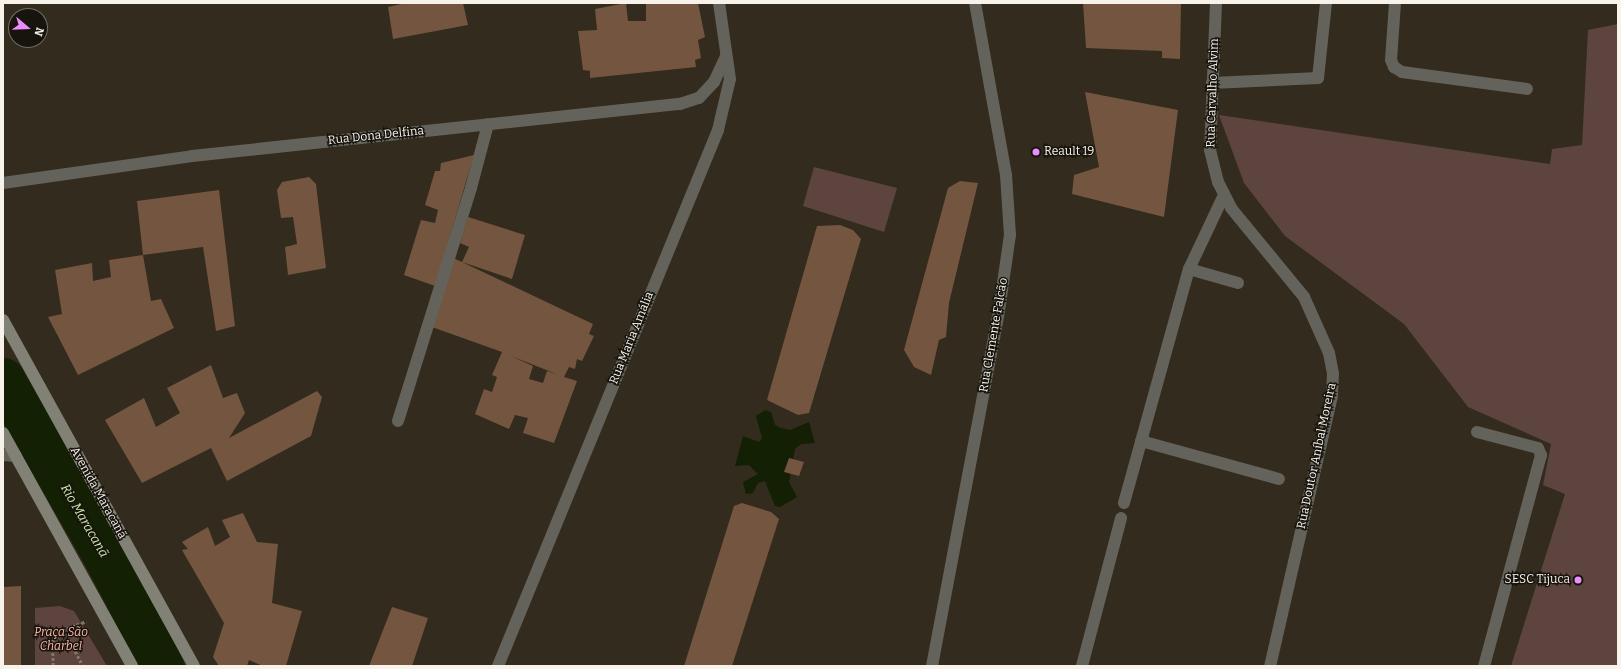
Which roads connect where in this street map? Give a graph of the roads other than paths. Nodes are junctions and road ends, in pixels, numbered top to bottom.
1 (719, 3) edge
2 (975, 3) edge
3 (1216, 3) edge
4 (1326, 3) edge
5 (1396, 3) edge
6 (726, 56) junction
7 (1212, 83) junction
8 (1527, 90) dead end
9 (488, 124) junction
10 (1218, 182) joint
11 (3, 183) edge
12 (1224, 195) junction
13 (1189, 269) junction
14 (1238, 283) dead end
15 (3, 320) edge
16 (398, 421) dead end
17 (1477, 432) dead end
18 (3, 433) edge
19 (1141, 441) junction
20 (3, 455) edge
21 (16, 456) junction
22 (1279, 479) dead end
23 (1124, 503) dead end
24 (1121, 518) dead end
25 (132, 666) edge
26 (194, 666) edge
27 (498, 666) edge
28 (932, 666) edge
29 (1082, 666) edge
30 (1270, 666) edge
31 (1484, 666) edge

1 - 6 street, Rua Maria Amália
2 - 28 street, Rua Clemente Falcão
3 - 7 street, Rua Carvalho Alvim
4 - 7 street
5 - 8 street
6 - 9 street, Rua Dona Delfina
6 - 27 street, Rua Maria Amália
7 - 10 street, Rua Carvalho Alvim
9 - 11 street, Rua Dona Delfina
9 - 16 street
10 - 12 street, Rua Doutor Aníbal Moreira
12 - 13 street
12 - 30 street, Rua Doutor Aníbal Moreira
13 - 14 street
13 - 19 street
15 - 26 main road, Avenida Maracanã
17 - 31 street
18 - 21 main road
19 - 22 street
19 - 23 street
20 - 21 street
21 - 25 main road
24 - 29 street

